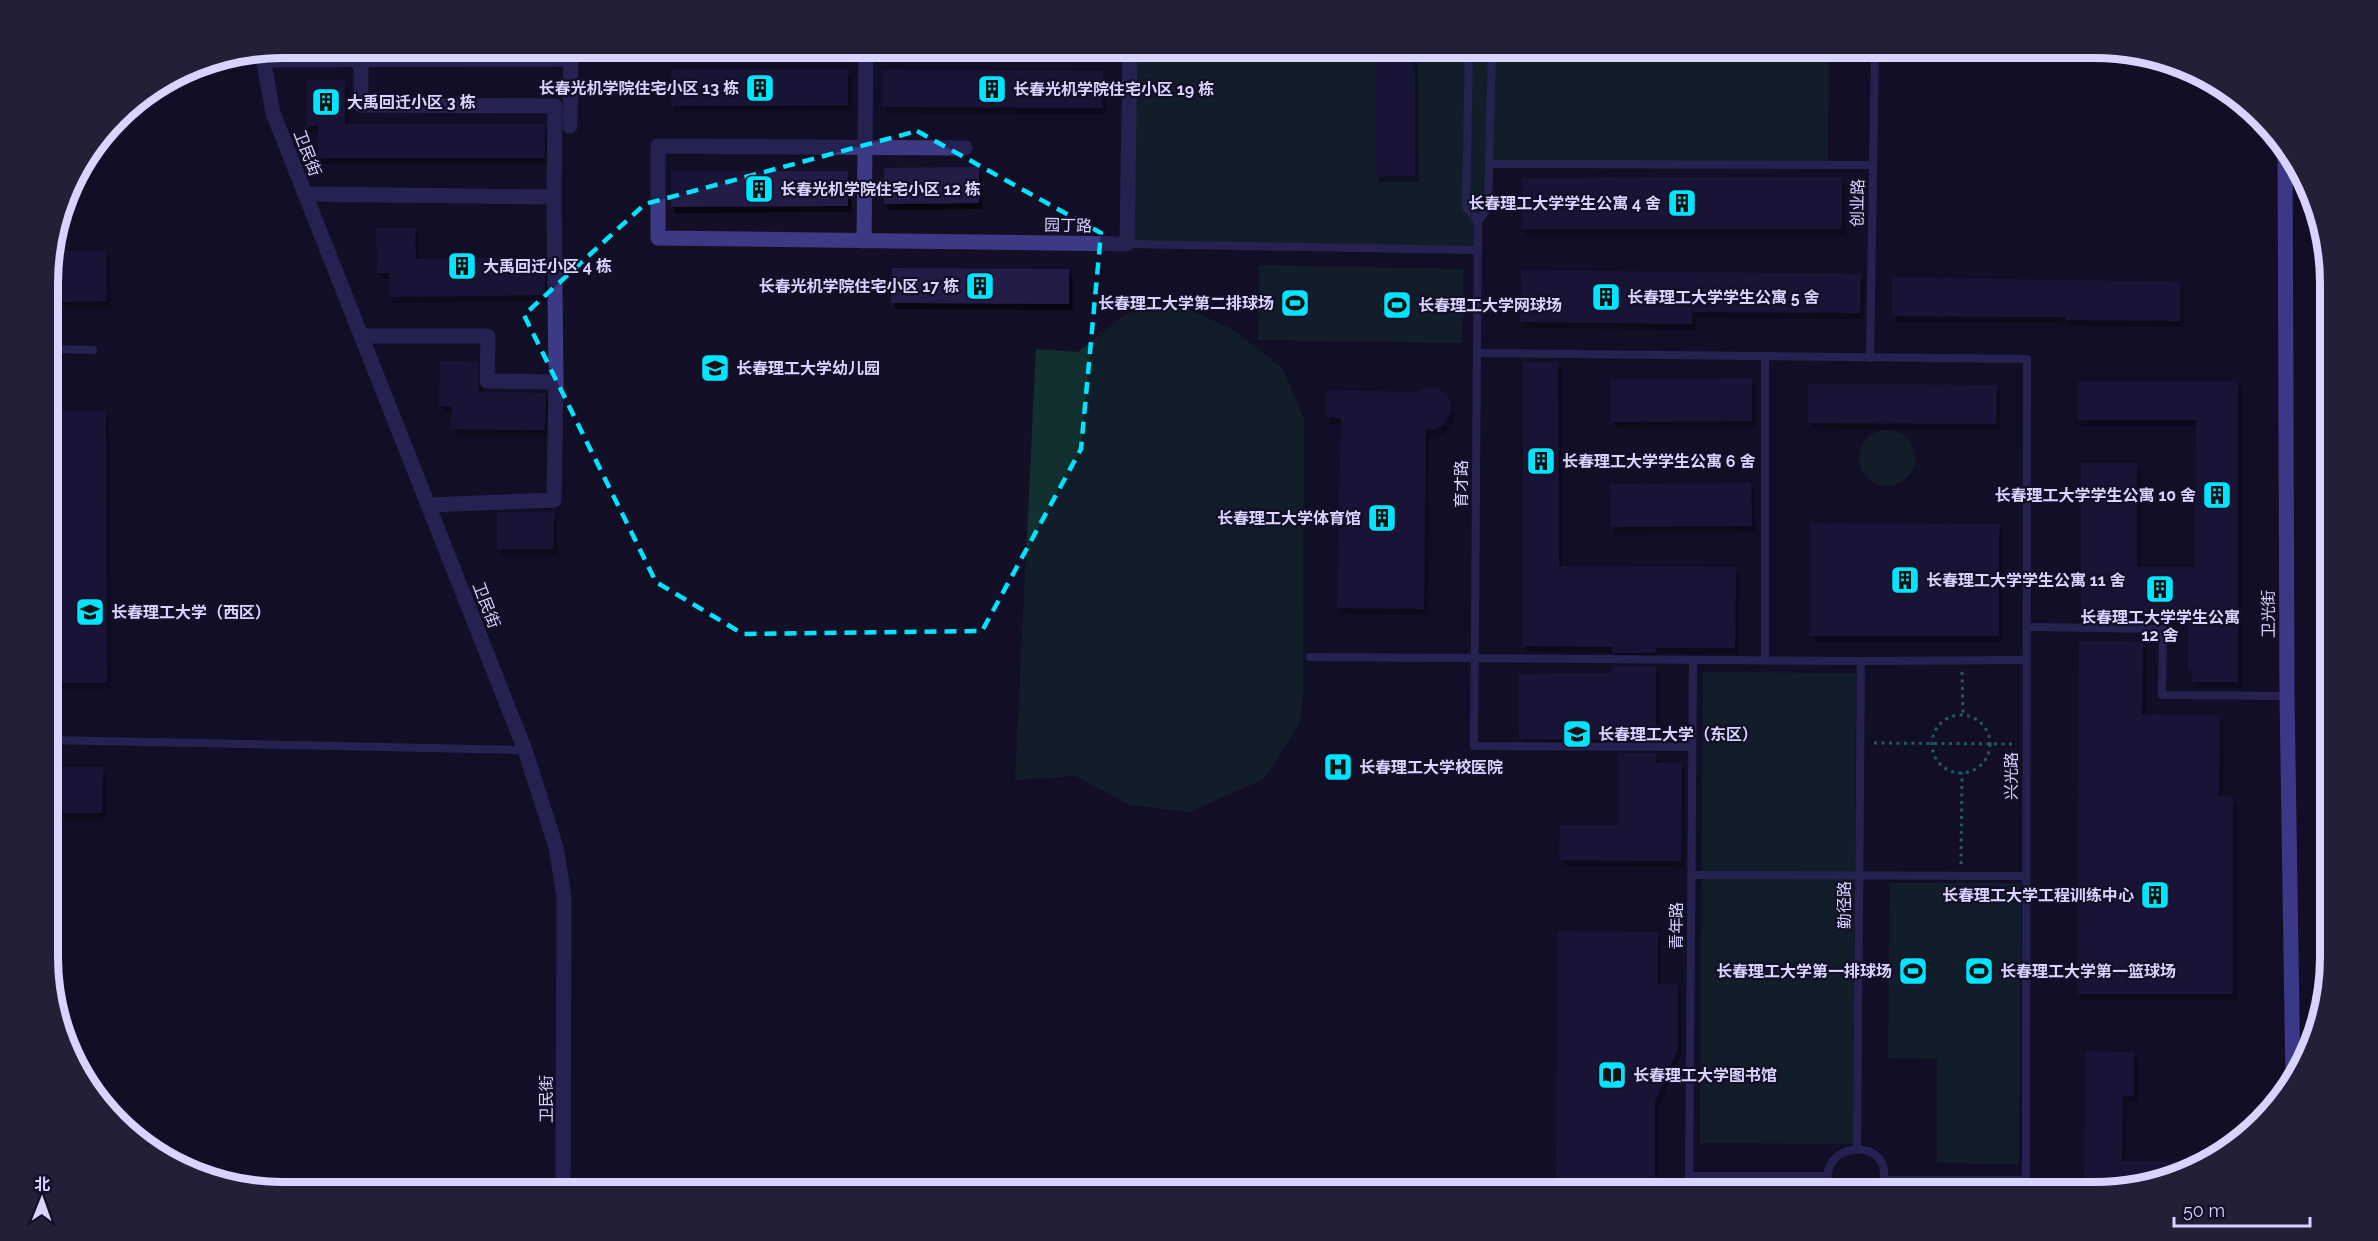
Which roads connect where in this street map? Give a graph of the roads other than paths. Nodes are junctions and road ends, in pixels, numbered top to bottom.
1 (361, 58) edge
2 (571, 58) edge
3 (866, 58) edge
4 (1130, 58) edge
5 (1469, 58) edge
6 (1492, 58) edge
7 (1875, 58) edge
8 (263, 59) edge
9 (570, 126) dead end
10 (865, 148) junction
11 (965, 148) dead end
12 (1489, 164) junction
13 (2285, 164) edge
14 (1873, 165) junction
15 (305, 194) junction
16 (554, 197) junction
17 (1478, 222) junction
18 (864, 241) junction
19 (1127, 244) junction
20 (1477, 250) junction
21 (361, 336) junction
22 (58, 349) edge
23 (93, 350) dead end
24 (1477, 353) junction
25 (1765, 357) junction
26 (1870, 358) junction
27 (556, 382) junction
28 (429, 505) junction
29 (2026, 627) junction
30 (1310, 657) dead end
31 (1474, 657) junction
32 (1693, 660) junction
33 (1765, 660) junction
34 (2026, 660) junction
35 (1861, 661) junction
36 (2287, 696) junction
37 (58, 740) edge
38 (1692, 747) junction
39 (525, 750) junction
40 (1691, 875) junction
41 (1859, 875) junction
42 (2026, 876) junction
43 (2293, 1063) edge
44 (1857, 1149) junction
45 (1689, 1176) junction
46 (1827, 1176) junction
47 (1884, 1180) joint
48 (2026, 1180) joint
49 (563, 1182) edge
50 (1689, 1182) edge
51 (1828, 1182) edge

1 - 16 street
2 - 9 street
3 - 10 street
4 - 19 street
5 - 17 lane, 育才路
6 - 12 lane, 育才路
7 - 14 lane, 创业路
8 - 15 street, 卫民街
10 - 11 street
10 - 18 street
10 - 18 street, 园丁路
12 - 14 lane
12 - 17 lane, 育才路
13 - 36 main road, 卫光街
14 - 26 lane, 创业路
15 - 16 street
15 - 21 street, 卫民街
16 - 27 street
17 - 20 lane, 育才路
18 - 19 street, 园丁路
19 - 20 lane, 园丁路
20 - 24 lane, 育才路
21 - 27 street
21 - 28 street, 卫民街
22 - 23 lane
24 - 25 lane
24 - 31 lane, 育才路
25 - 26 lane
25 - 33 lane
26 - 29 lane, 兴光路
27 - 28 street
28 - 39 street, 卫民街
29 - 34 lane, 兴光路
29 - 36 lane
30 - 31 lane
31 - 32 lane
31 - 38 lane, 育才路
32 - 33 lane
32 - 38 lane, 青年路
33 - 35 lane
34 - 35 lane
34 - 42 lane, 兴光路
35 - 41 lane, 勤径路
36 - 43 main road, 卫光街
37 - 39 lane
38 - 40 lane, 青年路
39 - 49 street, 卫民街
40 - 41 lane
40 - 45 lane, 青年路
41 - 42 lane
41 - 44 lane, 勤径路
42 - 48 lane, 兴光路
44 - 46 lane
44 - 47 lane
45 - 46 lane
45 - 50 lane, 青年路
46 - 51 lane
47 - 48 lane

